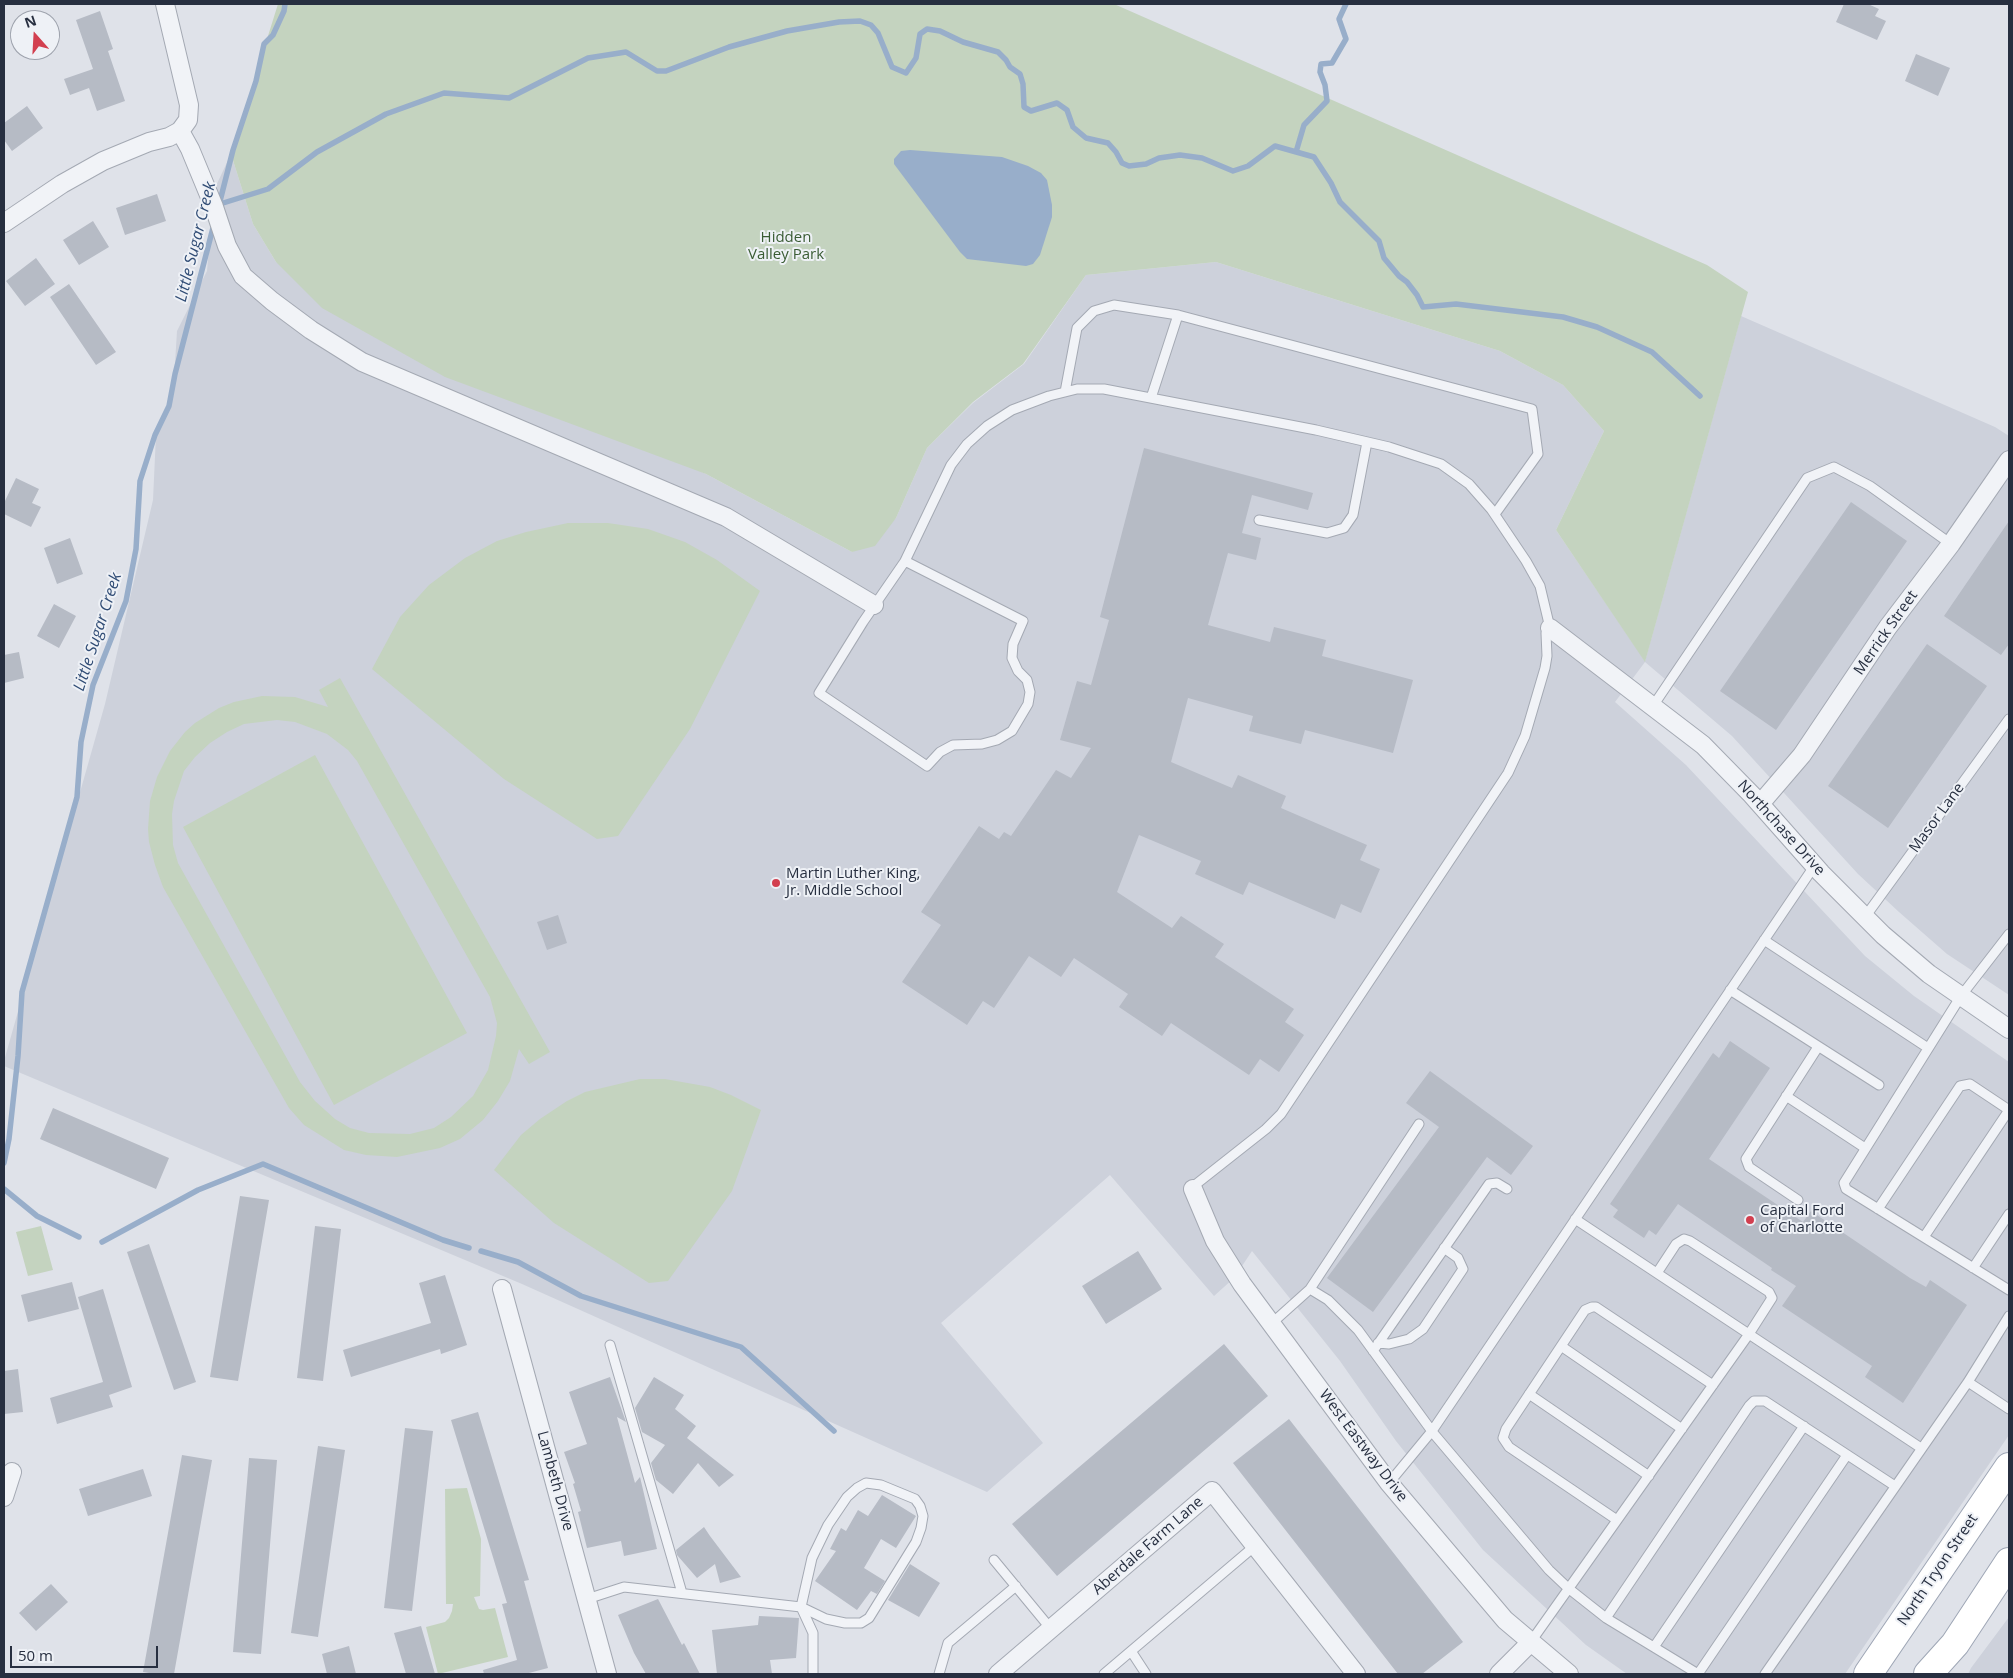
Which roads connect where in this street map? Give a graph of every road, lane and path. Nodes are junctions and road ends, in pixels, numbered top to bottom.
1 (165, 4) edge
2 (180, 131) junction
3 (4, 223) edge
4 (1178, 315) junction
5 (1065, 392) junction
6 (1151, 398) junction
7 (1367, 442) junction
8 (2009, 460) edge
9 (1495, 514) junction
10 (1259, 520) dead end
11 (1951, 544) junction
12 (905, 561) junction
13 (874, 605) junction
14 (1550, 628) junction
15 (1653, 706) junction
16 (2009, 719) edge
17 (1760, 804) junction
18 (1815, 866) junction
19 (1865, 917) junction
20 (2009, 934) edge
21 (1764, 940) junction
22 (1730, 990) junction
23 (1961, 996) junction
24 (2009, 1029) edge
25 (1818, 1047) junction
26 (1928, 1048) junction
27 (1879, 1085) dead end
28 (1786, 1096) junction
29 (2009, 1110) edge
30 (1419, 1124) dead end
31 (1865, 1148) junction
32 (1193, 1189) joint
33 (1506, 1189) dead end
34 (1798, 1200) dead end
35 (1878, 1209) junction
36 (2009, 1214) edge
37 (1575, 1219) junction
38 (1924, 1237) junction
39 (1444, 1248) junction
40 (1973, 1268) junction
41 (1657, 1273) junction
42 (502, 1289) dead end
43 (1310, 1289) junction
44 (2009, 1290) edge
45 (2009, 1316) edge
46 (1271, 1324) junction
47 (1749, 1334) junction
48 (610, 1345) dead end
49 (1561, 1346) junction
50 (1375, 1347) junction
51 (1968, 1382) junction
52 (1713, 1385) junction
53 (1529, 1394) junction
54 (2009, 1410) edge
55 (1804, 1426) junction
56 (1682, 1429) junction
57 (1432, 1431) junction
58 (1921, 1448) junction
59 (1847, 1455) junction
60 (2009, 1467) edge
61 (12, 1472) dead end
62 (1649, 1476) junction
63 (1389, 1483) junction
64 (1895, 1486) junction
65 (4, 1497) edge
66 (1617, 1520) junction
67 (1256, 1545) junction
68 (994, 1560) dead end
69 (2009, 1562) edge
70 (1016, 1586) junction
71 (1568, 1588) junction
72 (682, 1593) junction
73 (587, 1599) junction
74 (801, 1607) junction
75 (1606, 1618) junction
76 (1052, 1629) junction
77 (1530, 1643) junction
78 (1955, 1644) junction
79 (1654, 1647) junction
80 (1131, 1652) junction
81 (607, 1674) edge
82 (813, 1674) edge
83 (939, 1674) edge
84 (998, 1674) edge
85 (1104, 1674) edge
86 (1146, 1674) edge
87 (1356, 1674) edge
88 (1499, 1674) edge
89 (1569, 1674) edge
90 (1698, 1674) edge
91 (1765, 1674) edge
92 (1868, 1674) edge
93 (1928, 1674) edge
94 (1945, 1674) edge

1 - 2 street
2 - 3 street
2 - 13 street
4 - 5 lane
4 - 6 lane
4 - 9 lane
5 - 6 lane
5 - 12 lane
6 - 7 lane
7 - 9 lane
7 - 10 lane
8 - 11 street, Merrick Street
9 - 14 lane
11 - 15 lane
11 - 17 street, Merrick Street
12 - 13 lane
12 - 13 lane
14 - 15 street, Northchase Drive
14 - 32 lane
15 - 17 street, Northchase Drive
16 - 19 lane, Masor Lane
17 - 18 street, Northchase Drive
18 - 19 street, Northchase Drive
18 - 21 lane
19 - 23 street, Northchase Drive
20 - 23 lane
21 - 22 lane
21 - 26 lane
22 - 25 lane
22 - 37 lane
23 - 24 street, Northchase Drive
23 - 26 lane
25 - 27 lane
25 - 28 lane
26 - 31 lane
28 - 31 lane
28 - 34 lane
29 - 35 lane
29 - 38 lane
30 - 43 lane
31 - 35 lane
32 - 46 street, West Eastway Drive
33 - 39 lane
35 - 38 lane
36 - 40 lane
37 - 41 lane
37 - 57 lane
38 - 40 lane
39 - 50 lane
39 - 50 lane
40 - 44 lane
41 - 47 lane
41 - 47 lane
42 - 73 street, Lambeth Drive
43 - 46 lane
43 - 50 lane
45 - 51 lane
46 - 63 street, West Eastway Drive
47 - 52 lane
47 - 58 lane
48 - 72 lane
49 - 52 lane
49 - 53 lane
49 - 56 lane
50 - 57 lane
51 - 54 lane
51 - 58 lane
52 - 56 lane
53 - 62 lane
53 - 66 lane
55 - 59 lane
55 - 75 lane
55 - 79 lane
56 - 62 lane
57 - 63 lane
57 - 71 lane
58 - 64 lane
59 - 64 lane
59 - 90 lane
60 - 92 main road, North Tryon Street
61 - 65 street
62 - 66 lane
63 - 77 street, West Eastway Drive
64 - 91 lane
66 - 71 lane
67 - 76 street, Aberdale Farm Lane
67 - 80 lane
67 - 87 street, Aberdale Farm Lane
68 - 70 lane
69 - 78 main road
70 - 76 lane
70 - 83 lane
71 - 75 lane
71 - 77 lane
72 - 73 lane
72 - 74 lane
73 - 81 street, Lambeth Drive
74 - 74 lane
74 - 82 lane
75 - 79 lane
76 - 84 street, Aberdale Farm Lane
77 - 88 street
77 - 89 street, West Eastway Drive
78 - 93 main road
78 - 94 main road
79 - 90 lane
80 - 85 lane
80 - 86 lane

